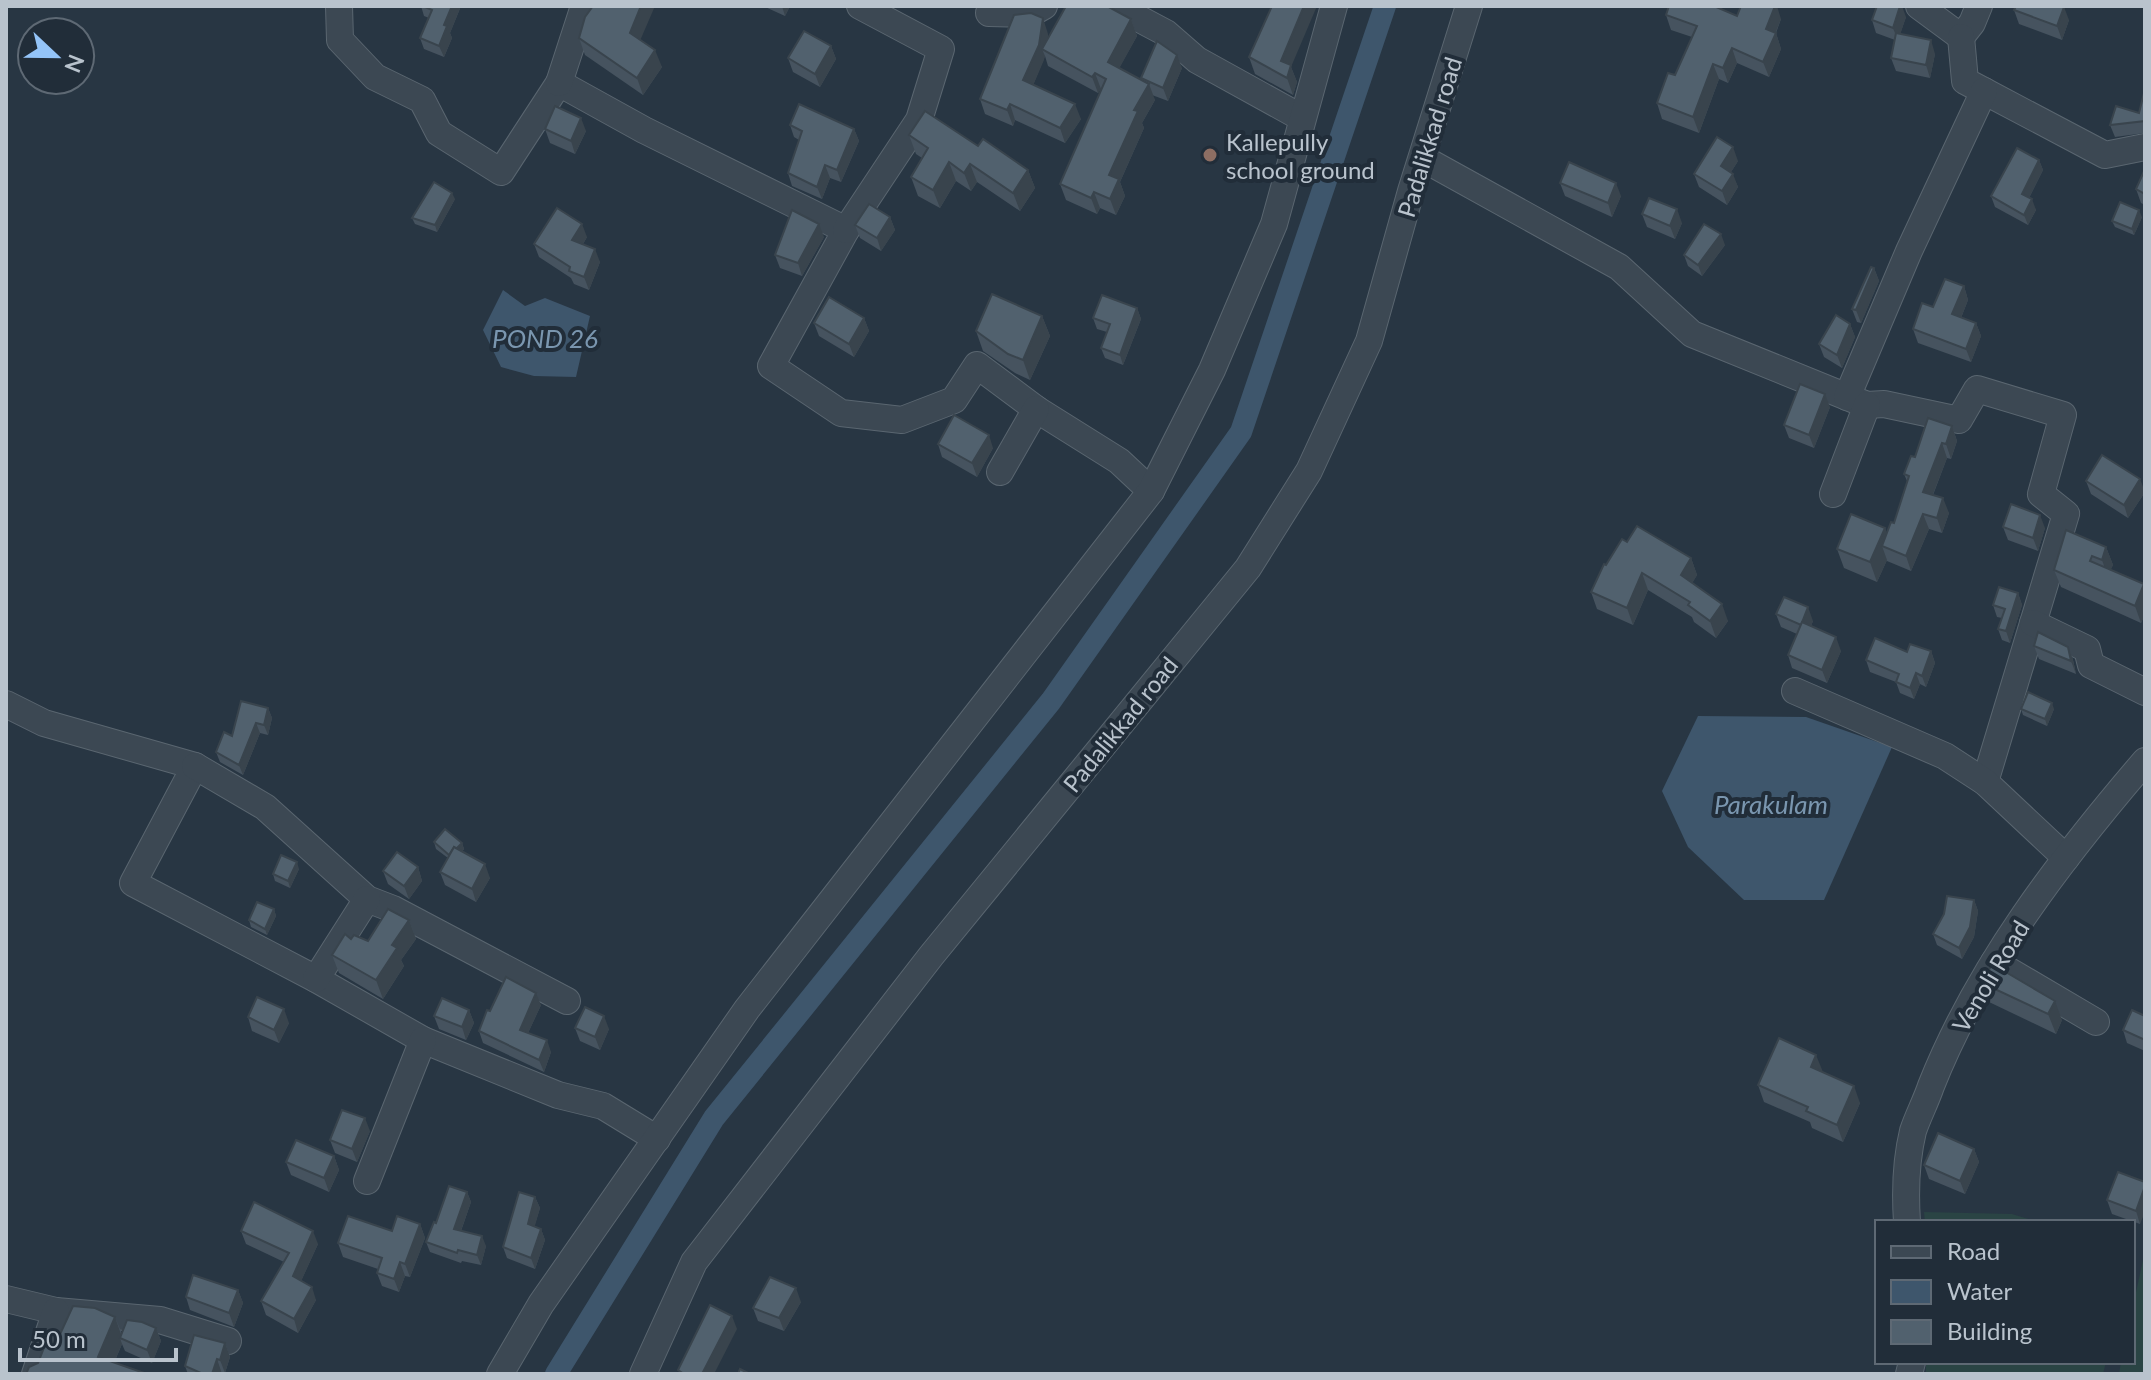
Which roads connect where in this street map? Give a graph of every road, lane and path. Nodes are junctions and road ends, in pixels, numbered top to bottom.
1 (339, 6) edge
2 (584, 6) edge
3 (860, 6) edge
4 (1044, 6) edge
5 (1115, 6) edge
6 (1334, 6) edge
7 (1469, 6) edge
8 (1919, 6) edge
9 (1979, 6) edge
10 (989, 13) dead end
11 (1961, 37) junction
12 (559, 83) junction
13 (1984, 91) junction
14 (1302, 118) junction
15 (2145, 147) edge
16 (1422, 158) junction
17 (846, 230) junction
18 (1857, 401) junction
19 (1036, 409) junction
20 (1000, 472) dead end
21 (1151, 491) junction
22 (1833, 494) dead end
23 (2033, 623) junction
24 (1795, 691) dead end
25 (2145, 692) edge
26 (6, 704) edge
27 (2145, 761) edge
28 (195, 766) junction
29 (1985, 782) junction
30 (2066, 858) junction
31 (367, 899) junction
32 (1994, 962) junction
33 (316, 979) junction
34 (567, 1001) dead end
35 (2096, 1022) dead end
36 (423, 1040) junction
37 (657, 1139) junction
38 (367, 1181) dead end
39 (1907, 1220) edge
40 (6, 1299) edge
41 (56, 1311) junction
42 (228, 1341) edge
43 (35, 1374) edge
44 (500, 1374) edge
45 (643, 1374) edge

1 - 12 street
2 - 12 street
3 - 17 street
4 - 10 street
5 - 14 street
6 - 14 street
7 - 16 street, Padalikkad road
8 - 11 street
9 - 11 street
11 - 13 street
12 - 17 street
13 - 15 street
13 - 18 street
14 - 21 street
16 - 18 street
16 - 45 street, Padalikkad road
17 - 19 street
18 - 22 street
18 - 23 street
19 - 20 street
19 - 21 street
21 - 37 street
23 - 25 street
23 - 29 street
24 - 29 street
26 - 28 street
27 - 30 street, Venoli Road
28 - 31 street
28 - 33 street
29 - 30 street
30 - 32 street, Venoli Road
31 - 33 street
31 - 34 street
32 - 35 street
32 - 39 street, Venoli Road
33 - 36 street
36 - 37 street
36 - 38 street
37 - 44 street
40 - 41 street
41 - 42 street
41 - 43 street

